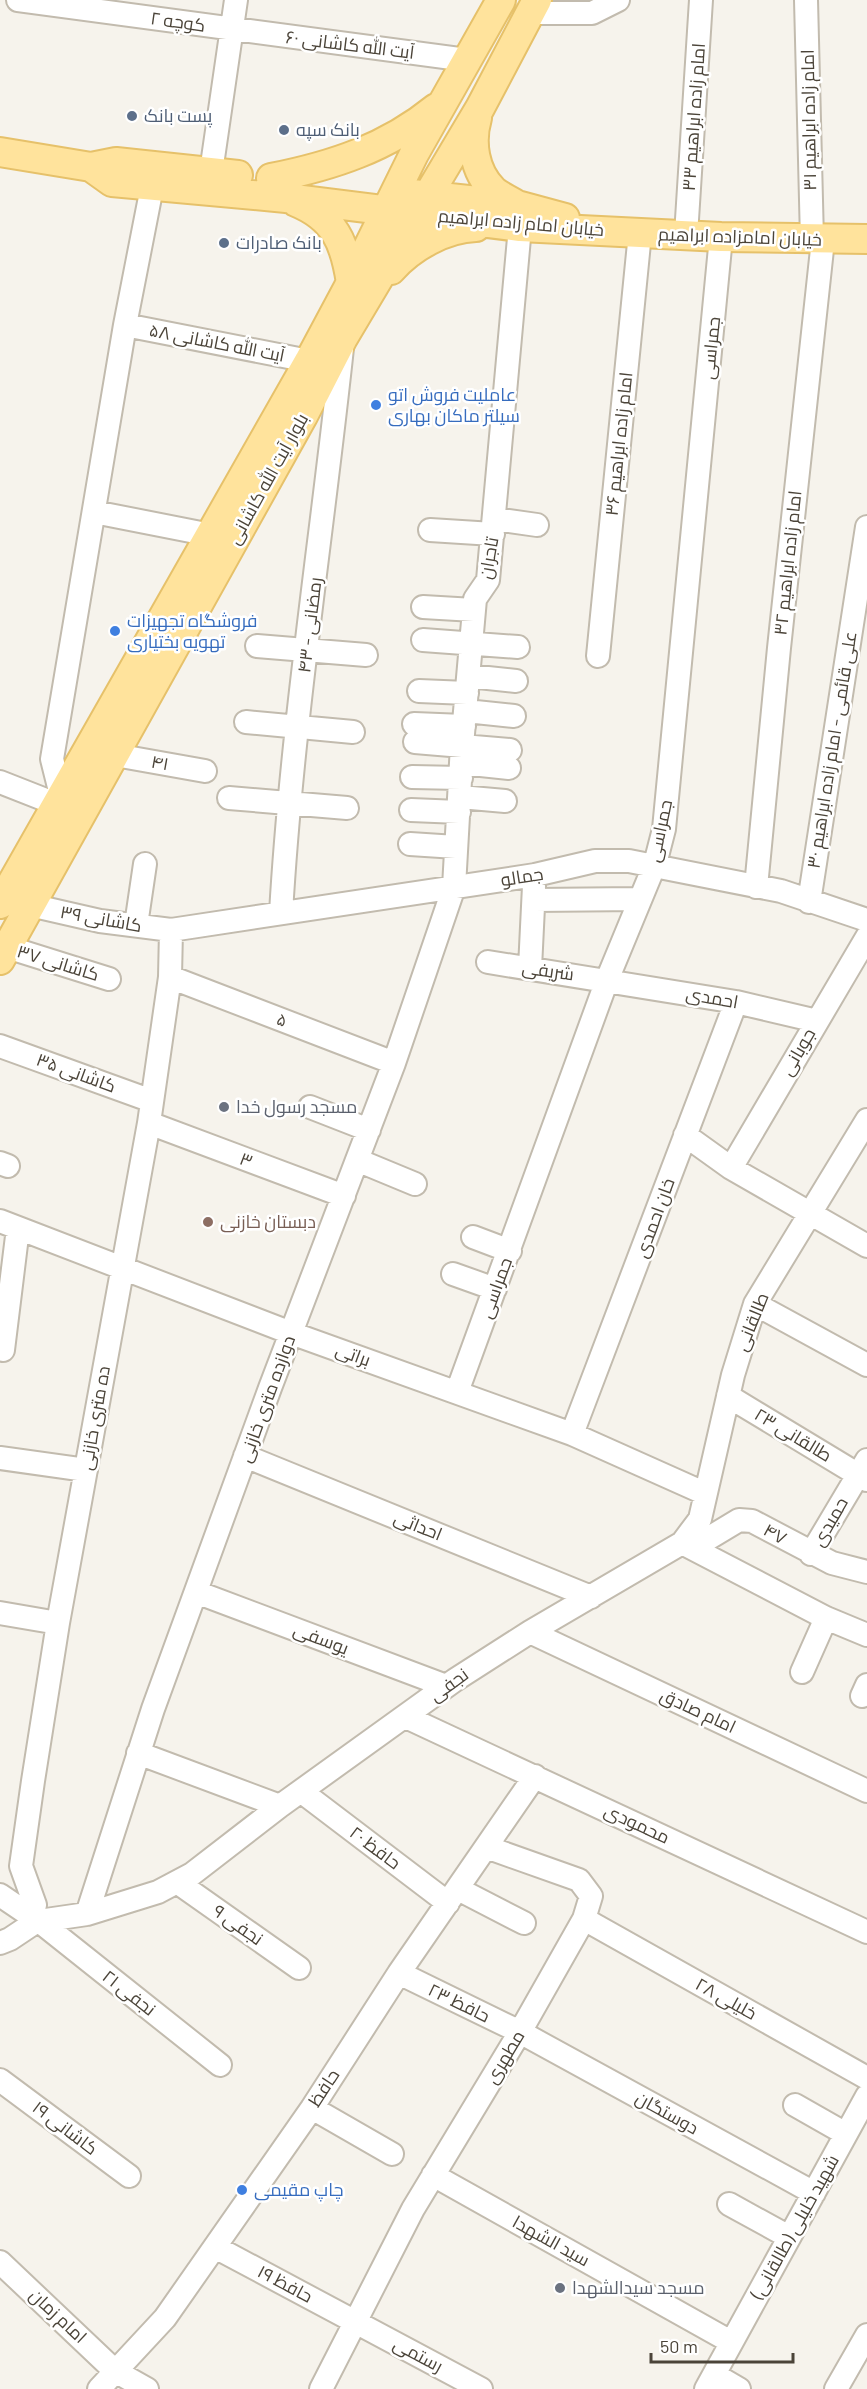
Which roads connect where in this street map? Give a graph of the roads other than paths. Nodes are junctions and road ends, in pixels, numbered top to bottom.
1 (18, 0) edge
2 (236, 0) edge
3 (501, 0) edge
4 (618, 0) edge
5 (701, 0) edge
6 (806, 0) edge
7 (533, 6) edge
8 (232, 30) junction
9 (467, 60) junction
10 (447, 99) junction
11 (480, 108) junction
12 (0, 152) edge
13 (414, 154) junction
14 (91, 167) junction
15 (443, 170) junction
16 (212, 172) junction
17 (152, 187) junction
18 (278, 188) junction
19 (402, 212) junction
20 (514, 219) junction
21 (627, 232) junction
22 (686, 235) junction
23 (722, 237) junction
24 (867, 239) edge
25 (818, 240) junction
26 (361, 287) junction
27 (125, 325) junction
28 (343, 338) junction
29 (309, 360) junction
30 (94, 512) junction
31 (537, 525) dead end
32 (494, 527) junction
33 (867, 527) edge
34 (430, 530) dead end
35 (211, 535) junction
36 (423, 607) dead end
37 (474, 610) junction
38 (423, 640) dead end
39 (472, 642) junction
40 (257, 646) dead end
41 (518, 647) dead end
42 (307, 650) junction
43 (366, 655) dead end
44 (598, 656) dead end
45 (516, 681) dead end
46 (419, 691) dead end
47 (513, 716) dead end
48 (246, 722) dead end
49 (297, 727) junction
50 (353, 732) dead end
51 (415, 733) dead end
52 (463, 744) junction
53 (115, 755) junction
54 (510, 759) dead end
55 (206, 771) dead end
56 (412, 777) dead end
57 (0, 782) edge
58 (229, 798) dead end
59 (58, 799) junction
60 (505, 801) dead end
61 (287, 804) junction
62 (347, 808) dead end
63 (411, 810) dead end
64 (410, 844) dead end
65 (456, 847) junction
66 (145, 864) dead end
67 (655, 864) junction
68 (535, 875) junction
69 (454, 886) junction
70 (756, 887) junction
71 (9, 898) edge
72 (639, 899) junction
73 (534, 900) junction
74 (809, 902) junction
75 (281, 913) junction
76 (867, 920) edge
77 (136, 925) junction
78 (171, 930) junction
79 (867, 937) edge
80 (4, 953) edge
81 (488, 962) dead end
82 (530, 968) junction
83 (170, 977) junction
84 (109, 979) dead end
85 (607, 980) junction
86 (736, 1002) junction
87 (817, 1021) junction
88 (0, 1046) edge
89 (394, 1063) junction
90 (152, 1101) junction
91 (310, 1107) dead end
92 (149, 1123) junction
93 (866, 1123) edge
94 (369, 1130) junction
95 (685, 1135) junction
96 (357, 1160) junction
97 (731, 1168) junction
98 (415, 1184) dead end
99 (344, 1196) junction
100 (810, 1215) junction
101 (9, 1225) edge
102 (473, 1237) dead end
103 (867, 1246) edge
104 (510, 1251) junction
105 (122, 1269) junction
106 (453, 1274) dead end
107 (495, 1289) junction
108 (755, 1304) junction
109 (291, 1333) junction
110 (0, 1349) edge
111 (867, 1365) edge
112 (457, 1392) junction
113 (728, 1396) junction
114 (572, 1434) junction
115 (245, 1456) junction
116 (0, 1458) edge
117 (86, 1470) junction
118 (864, 1471) edge
119 (704, 1493) junction
120 (682, 1543) junction
121 (811, 1554) junction
122 (867, 1572) edge
123 (196, 1592) junction
124 (591, 1597) junction
125 (0, 1613) edge
126 (826, 1618) junction
127 (58, 1623) junction
128 (530, 1632) junction
129 (867, 1635) edge
130 (801, 1672) dead end
131 (446, 1686) junction
132 (406, 1717) junction
133 (138, 1753) junction
134 (535, 1776) junction
135 (867, 1791) edge
136 (302, 1792) junction
137 (280, 1806) junction
138 (486, 1847) junction
139 (177, 1882) junction
140 (0, 1895) edge
141 (453, 1896) junction
142 (87, 1914) junction
143 (35, 1916) junction
144 (584, 1919) junction
145 (524, 1923) dead end
146 (867, 1932) edge
147 (0, 1942) edge
148 (299, 1968) dead end
149 (399, 1973) junction
150 (520, 2032) junction
151 (220, 2065) dead end
152 (867, 2078) edge
153 (0, 2080) edge
154 (867, 2096) edge
155 (795, 2105) dead end
156 (312, 2108) junction
157 (846, 2134) junction
158 (392, 2154) dead end
159 (433, 2175) junction
160 (129, 2176) dead end
161 (814, 2193) junction
162 (729, 2204) dead end
163 (789, 2237) junction
164 (216, 2247) junction
165 (0, 2262) edge
166 (355, 2321) junction
167 (867, 2335) edge
168 (731, 2342) junction
169 (116, 2371) junction
170 (711, 2382) edge
171 (99, 2389) edge
172 (147, 2389) edge
173 (321, 2389) edge
174 (481, 2389) edge
175 (739, 2389) edge
176 (836, 2389) edge

1 - 8 street, کوچه ۲
2 - 8 street
3 - 9 main road, بلوار آیت الله کاشانی
4 - 7 street
5 - 22 street, امام زاده ابراهیم ۳۳
6 - 25 street, امام زاده ابراهیم ۳۱
7 - 11 main road, بلوار آیت الله کاشانی
8 - 9 street, آیت الله کاشانی ۶۰
8 - 16 street
9 - 10 main road, بلوار آیت الله کاشانی
10 - 13 main road, بلوار آیت الله کاشانی
10 - 18 main road
11 - 15 main road, بلوار آیت الله کاشانی
11 - 20 main road
12 - 14 main road, خیابان امام زاده ابراهیم
13 - 15 main road
13 - 19 main road, بلوار آیت الله کاشانی
14 - 16 main road, خیابان امام زاده ابراهیم
14 - 17 main road, خیابان امام زاده ابراهیم
15 - 19 main road, بلوار آیت الله کاشانی
16 - 18 main road, خیابان امام زاده ابراهیم
17 - 18 main road, خیابان امام زاده ابراهیم
17 - 27 street
18 - 19 main road, خیابان امام زاده ابراهیم
18 - 26 main road
19 - 20 main road, خیابان امام زاده ابراهیم
19 - 26 main road, بلوار آیت الله کاشانی
20 - 21 main road, خیابان امام زاده ابراهیم
20 - 26 main road
20 - 32 street, تاجران
21 - 22 main road, خیابان امامزاده ابراهیم
21 - 44 street, امام زاده ابراهیم ۳۶
22 - 23 main road, خیابان امامزاده ابراهیم
23 - 25 main road, خیابان امامزاده ابراهیم
23 - 67 street, جمراسی
24 - 25 main road, خیابان امامزاده ابراهیم
25 - 70 street, امام زاده ابراهیم ۳۲
26 - 28 main road, بلوار آیت الله کاشانی
26 - 29 main road, بلوار آیت الله کاشانی
27 - 29 street, آیت الله کاشانی ۵۸
27 - 30 street
28 - 42 street, رمضانی - ۴۳
28 - 53 main road, بلوار آیت الله کاشانی
29 - 35 main road, بلوار آیت الله کاشانی
30 - 35 street
30 - 59 street
31 - 32 street
32 - 34 street
32 - 37 street, تاجران
33 - 74 street, علی قائمی - امام زاده ابراهیم ۳۰
35 - 59 main road, بلوار آیت الله کاشانی
36 - 37 street
37 - 39 street, تاجران
38 - 39 street
39 - 41 street
39 - 52 street, تاجران
40 - 42 street
42 - 43 street
42 - 49 street, رمضانی - ۴۳
45 - 52 street
46 - 52 street
47 - 52 street
48 - 49 street
49 - 50 street
49 - 61 street, رمضانی - ۴۳
51 - 52 street
52 - 54 street
52 - 56 street
52 - 60 street
52 - 63 street
52 - 65 street, تاجران
53 - 55 street, ۴۱
53 - 71 main road, بلوار آیت الله کاشانی
57 - 59 street
58 - 61 street
59 - 71 main road, بلوار آیت الله کاشانی
61 - 62 street
61 - 75 street, رمضانی - ۴۳
64 - 65 street
65 - 69 street, تاجران
66 - 77 street
67 - 68 street, جمالو
67 - 70 street, جمالو
67 - 72 street, جمراسی
68 - 69 street, جمالو
68 - 73 street
69 - 75 street, جمالو
69 - 89 street, دوازده متری خازنی
70 - 74 street, جمالو
71 - 77 street, کاشانی ۳۹
71 - 80 main road, بلوار آیت الله کاشانی
72 - 73 street
72 - 85 street, جمراسی
73 - 82 street
74 - 76 street, جمالو
75 - 78 street, جمالو
77 - 78 street, کاشانی ۳۹
78 - 83 street, ده متری خازنی
79 - 87 street, جوبانی
80 - 84 street, کاشانی ۳۷
81 - 82 street, شریفی
82 - 85 street, شریفی
83 - 89 street, ۵
83 - 90 street, ده متری خازنی
85 - 86 street, احمدی
85 - 104 street, جمراسی
86 - 87 street, احمدی
86 - 95 street, خان احمدی
87 - 97 street, جوبانی
88 - 90 street, کاشانی ۳۵
89 - 94 street, دوازده متری خازنی
90 - 92 street, ده متری خازنی
91 - 94 street
92 - 99 street, ۳
92 - 105 street, ده متری خازنی
93 - 100 street, طالقانی
94 - 96 street, دوازده متری خازنی
95 - 97 street
95 - 114 street, خان احمدی
96 - 98 street
96 - 99 street, دوازده متری خازنی
97 - 100 street
99 - 109 street, دوازده متری خازنی
100 - 103 street
100 - 108 street, طالقانی
101 - 105 street, براتی
101 - 110 street
102 - 104 street
104 - 107 street, جمراسی
105 - 109 street, براتی
105 - 117 street, ده متری خازنی
106 - 107 street
107 - 112 street, جمراسی
108 - 111 street
108 - 113 street, طالقانی
109 - 112 street, براتی
109 - 115 street, دوازده متری خازنی
112 - 114 street, براتی
113 - 118 street, طالقانی ۲۳
113 - 119 street, طالقانی
114 - 119 street, براتی
115 - 123 street, دوازده متری خازنی
115 - 124 street, احداثی
116 - 117 street
117 - 127 street, ده متری خازنی
118 - 121 street, حمیدی
119 - 120 street, طالقانی
120 - 121 street, ۴۷
120 - 124 street, نجفی
120 - 126 street
121 - 122 street, ۴۷
123 - 131 street, یوسفی
123 - 133 street, دوازده متری خازنی
124 - 128 street, نجفی
125 - 127 street
126 - 129 street
126 - 130 street
127 - 143 street, ده متری خازنی
128 - 131 street, نجفی
128 - 135 street, امام صادق
131 - 132 street, نجفی
132 - 134 street, محمودی
132 - 136 street, نجفی
133 - 137 street
133 - 142 street, دوازده متری خازنی
134 - 138 street, حافظ
134 - 146 street, محمودی
136 - 137 street, نجفی
136 - 141 street, حافظ ۲۰
137 - 139 street, نجفی
138 - 141 street, حافظ
138 - 144 street, مطهری
139 - 142 street, نجفی
139 - 148 street, نجفی ۹
140 - 143 street, نجفی ۲۱
141 - 145 street, حافظ ۲۰
141 - 149 street, حافظ
142 - 143 street, نجفی
143 - 147 street
143 - 151 street, نجفی ۲۱
144 - 150 street, مطهری
144 - 152 street, خلیلی ۲۸
149 - 150 street, حافظ ۲۳
149 - 156 street, حافظ
150 - 159 street, مطهری
150 - 161 street, دوستگان
153 - 160 street, کاشانی ۱۹
154 - 157 street, شهید خلیلی (طالقانی)
155 - 157 street
156 - 158 street
156 - 164 street, حافظ
157 - 161 street, شهید خلیلی (طالقانی)
159 - 166 street, مطهری
159 - 168 street, سید الشهدا
161 - 163 street, شهید خلیلی (طالقانی)
162 - 163 street
163 - 168 street, شهید خلیلی (طالقانی)
164 - 166 street, حافظ ۱۹
164 - 169 street, حافظ
165 - 169 street, امام زمان
166 - 173 street, مطهری
166 - 174 street, رستمی
167 - 176 street
168 - 170 street, شهید خلیلی (طالقانی)
169 - 171 street, حافظ
169 - 172 street, امام زمان
170 - 175 street

